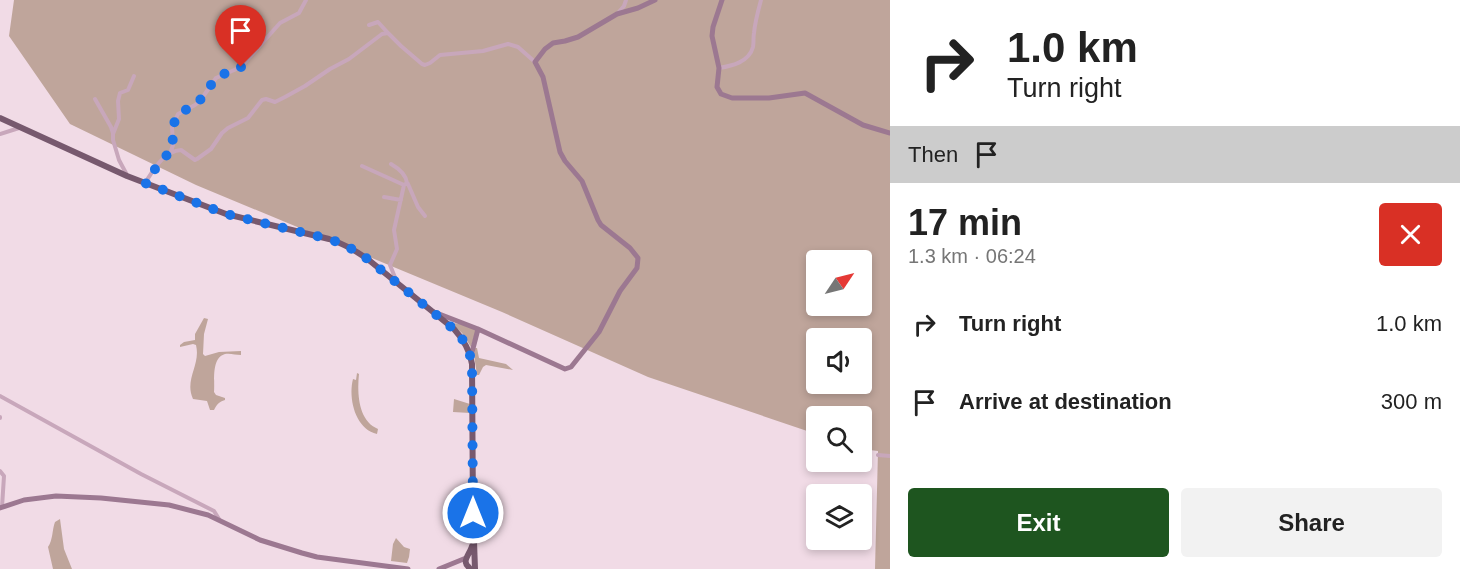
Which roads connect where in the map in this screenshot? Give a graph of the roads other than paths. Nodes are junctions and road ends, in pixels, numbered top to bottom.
1 (306, 0) edge
2 (626, 0) edge
3 (655, 0) edge
4 (722, 0) edge
5 (761, 0) edge
6 (617, 14) junction
7 (369, 25) dead end
8 (388, 33) junction
9 (535, 63) junction
10 (719, 68) junction
11 (134, 76) dead end
12 (95, 99) dead end
13 (0, 118) edge
14 (22, 127) junction
15 (890, 133) edge
16 (0, 134) edge
17 (113, 134) junction
18 (171, 151) junction
19 (391, 164) dead end
20 (362, 166) dead end
21 (128, 176) junction
22 (145, 183) junction
23 (405, 184) junction
24 (384, 197) dead end
25 (401, 200) junction
26 (426, 216) dead end
27 (398, 283) junction
28 (432, 311) junction
29 (478, 329) junction
30 (471, 356) junction
31 (0, 396) edge
32 (878, 455) dead end
33 (890, 456) edge
34 (0, 471) edge
35 (1, 508) edge
36 (219, 520) junction
37 (470, 563) edge
38 (408, 569) edge
39 (439, 569) edge

1 - 18 street
2 - 6 street
3 - 6 street
4 - 10 street
5 - 10 street
6 - 9 street
7 - 8 street
8 - 9 street
8 - 18 street
9 - 29 street
10 - 15 street
11 - 17 street
12 - 17 street
13 - 14 main road
14 - 16 street
14 - 21 main road
17 - 21 street
18 - 22 street
19 - 23 street
20 - 23 street
21 - 22 main road
22 - 27 main road
23 - 25 street
23 - 26 street
24 - 25 street
25 - 27 street
27 - 28 main road
28 - 29 street
28 - 30 main road
29 - 30 street
30 - 37 main road
31 - 36 street
32 - 33 street
34 - 35 street
35 - 36 street
36 - 38 street
37 - 39 street

